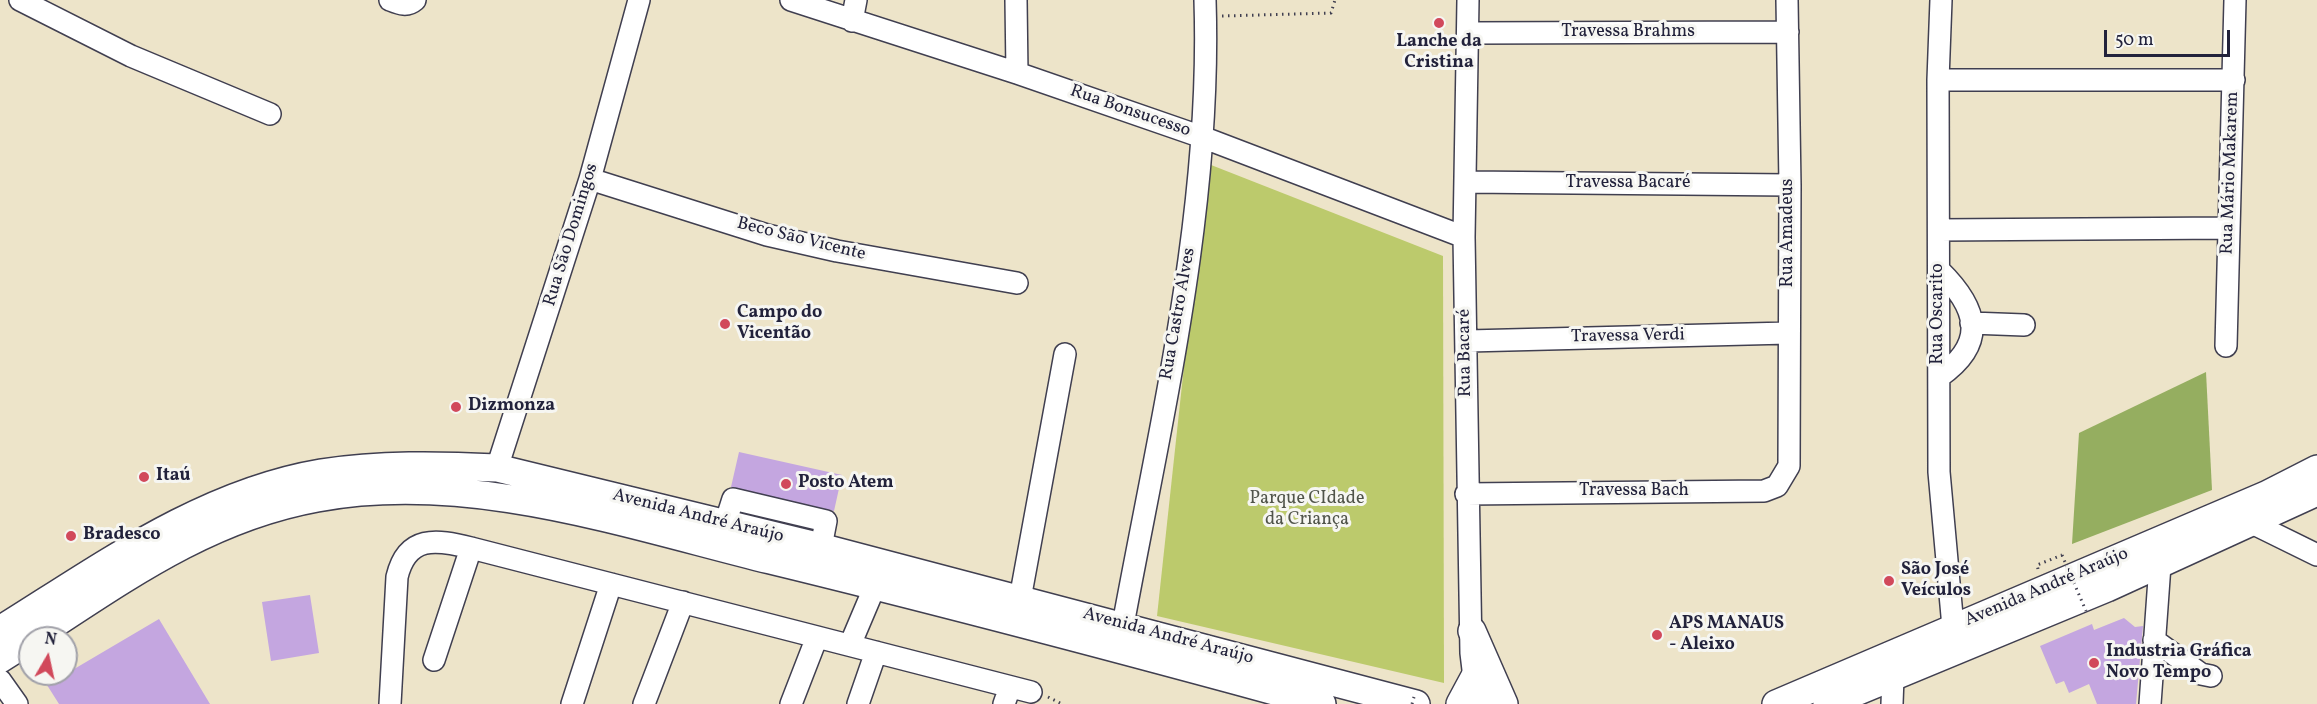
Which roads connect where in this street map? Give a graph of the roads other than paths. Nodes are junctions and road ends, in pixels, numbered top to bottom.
1 (20, 0) edge
2 (639, 0) edge
3 (791, 0) edge
4 (856, 0) edge
5 (1016, 0) edge
6 (1468, 0) edge
7 (1787, 0) edge
8 (1941, 0) edge
9 (2235, 0) edge
10 (1205, 8) edge
11 (852, 21) junction
12 (1788, 32) junction
13 (1469, 33) junction
14 (1017, 73) junction
15 (1938, 80) junction
16 (2234, 80) junction
17 (270, 114) dead end
18 (1203, 137) junction
19 (590, 179) junction
20 (1466, 182) junction
21 (1790, 185) junction
22 (2229, 228) junction
23 (1939, 230) junction
24 (1464, 237) junction
25 (1939, 270) junction
26 (1017, 283) dead end
27 (1971, 323) junction
28 (2024, 325) dead end
29 (1788, 333) junction
30 (1467, 341) junction
31 (2226, 346) dead end
32 (1065, 354) dead end
33 (1939, 377) junction
34 (1789, 466) joint
35 (497, 468) junction
36 (2317, 469) edge
37 (2317, 492) edge
38 (1466, 494) junction
39 (2252, 523) junction
40 (471, 548) junction
41 (2317, 555) edge
42 (2160, 565) junction
43 (611, 584) junction
44 (874, 586) junction
45 (1020, 598) junction
46 (682, 602) junction
47 (1123, 625) junction
48 (51, 626) edge
49 (1953, 627) junction
50 (0, 630) edge
51 (1472, 631) junction
52 (817, 637) junction
53 (2154, 640) junction
54 (850, 645) junction
55 (18, 647) edge
56 (876, 652) junction
57 (0, 659) edge
58 (435, 660) dead end
59 (2211, 676) dead end
60 (1893, 677) junction
61 (1474, 678) junction
62 (0, 680) edge
63 (1031, 692) dead end
64 (1007, 695) edge
65 (1414, 702) edge
66 (17, 704) edge
67 (390, 704) edge
68 (572, 704) edge
69 (644, 704) edge
70 (791, 704) edge
71 (858, 704) edge
72 (1322, 704) edge
73 (1460, 704) edge
74 (1482, 704) edge
75 (1504, 704) edge
76 (1776, 704) edge
77 (1827, 704) edge
78 (1892, 704) edge
79 (2150, 704) edge

1 - 17 street
2 - 19 street, Rua São Domingos
3 - 11 street, Rua Bonsucesso
4 - 11 street
5 - 14 street
6 - 13 street, Rua Bacaré
7 - 12 street, Rua Amadeus
8 - 15 street, Rua Oscarito
9 - 16 street, Rua Mário Makarem
10 - 18 street, Rua Castro Alves
11 - 14 street, Rua Bonsucesso
12 - 13 street, Travessa Brahms
12 - 21 street, Rua Amadeus
13 - 20 street, Rua Bacaré
14 - 18 street, Rua Bonsucesso
15 - 16 street
15 - 23 street, Rua Oscarito
16 - 22 street, Rua Mário Makarem
18 - 24 street, Rua Bonsucesso
18 - 47 street, Rua Castro Alves
19 - 26 street, Beco São Vicente
19 - 35 street, Rua São Domingos
20 - 21 street, Travessa Bacaré
20 - 24 street, Rua Bacaré
21 - 29 street, Rua Amadeus
22 - 23 street
22 - 31 street, Rua Mário Makarem
23 - 25 street, Rua Oscarito
24 - 30 street, Rua Bacaré
25 - 27 street
25 - 33 street, Rua Oscarito
27 - 28 street
27 - 33 street
29 - 30 street, Travessa Verdi
29 - 34 street, Rua Amadeus
30 - 38 street, Rua Bacaré
32 - 45 street
33 - 49 street, Rua Oscarito
34 - 38 street, Travessa Bach
35 - 45 main road, Avenida André Araújo
35 - 50 main road, Avenida André Araújo
36 - 49 main road, Avenida André Araújo
37 - 39 main road, Avenida André Araújo
38 - 51 street, Rua Bacaré
39 - 41 street
39 - 42 main road, Avenida André Araújo
40 - 43 street
40 - 58 street
40 - 67 street
42 - 53 street
42 - 60 main road, Avenida André Araújo
43 - 46 street
43 - 68 street
44 - 48 main road, Avenida André Araújo
44 - 54 street
44 - 72 main road, Avenida André Araújo
45 - 47 main road, Avenida André Araújo
46 - 52 street
46 - 69 street
47 - 65 main road, Avenida André Araújo
49 - 76 main road, Avenida André Araújo
51 - 61 street, Rua Bacaré
51 - 75 main road
52 - 54 street
52 - 70 street
53 - 59 street
53 - 79 street
54 - 56 street
55 - 57 main road, Avenida André Araújo
56 - 64 street
56 - 71 street
60 - 77 main road, Avenida André Araújo
60 - 78 street
61 - 73 main road
61 - 74 street, Rua Bacaré
62 - 66 street
63 - 64 street

